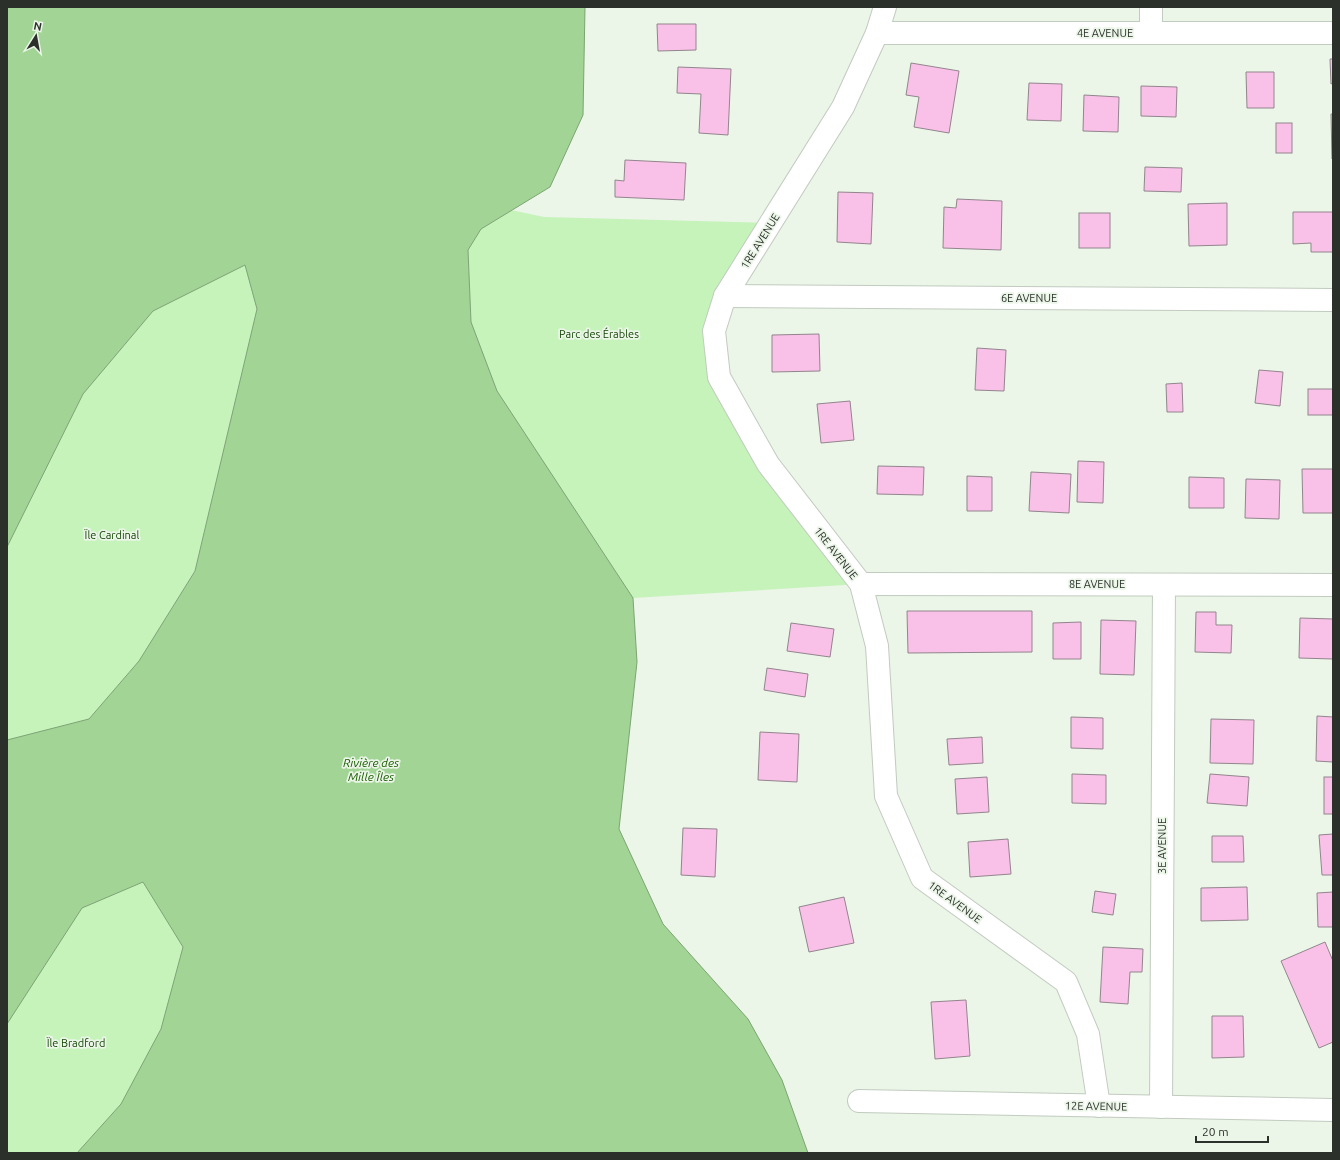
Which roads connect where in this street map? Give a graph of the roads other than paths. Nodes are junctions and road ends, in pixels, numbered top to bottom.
1 (885, 7) edge
2 (1151, 7) edge
3 (877, 32) junction
4 (1151, 33) junction
5 (1333, 33) edge
6 (725, 296) junction
7 (1333, 300) edge
8 (861, 584) junction
9 (1164, 585) junction
10 (1333, 585) edge
11 (859, 1101) dead end
12 (1099, 1106) junction
13 (1161, 1107) junction
14 (1333, 1110) edge

1 - 3 street, 1RE AVENUE
2 - 4 street
3 - 4 street, 4E AVENUE
3 - 6 street, 1RE AVENUE
4 - 5 street, 4E AVENUE
6 - 7 street, 6E AVENUE
6 - 8 street, 1RE AVENUE
8 - 9 street, 8E AVENUE
8 - 12 street, 1RE AVENUE
9 - 10 street, 8E AVENUE
9 - 13 street, 3E AVENUE
11 - 12 street, 12E AVENUE
12 - 13 street, 12E AVENUE
13 - 14 street, 12E AVENUE

